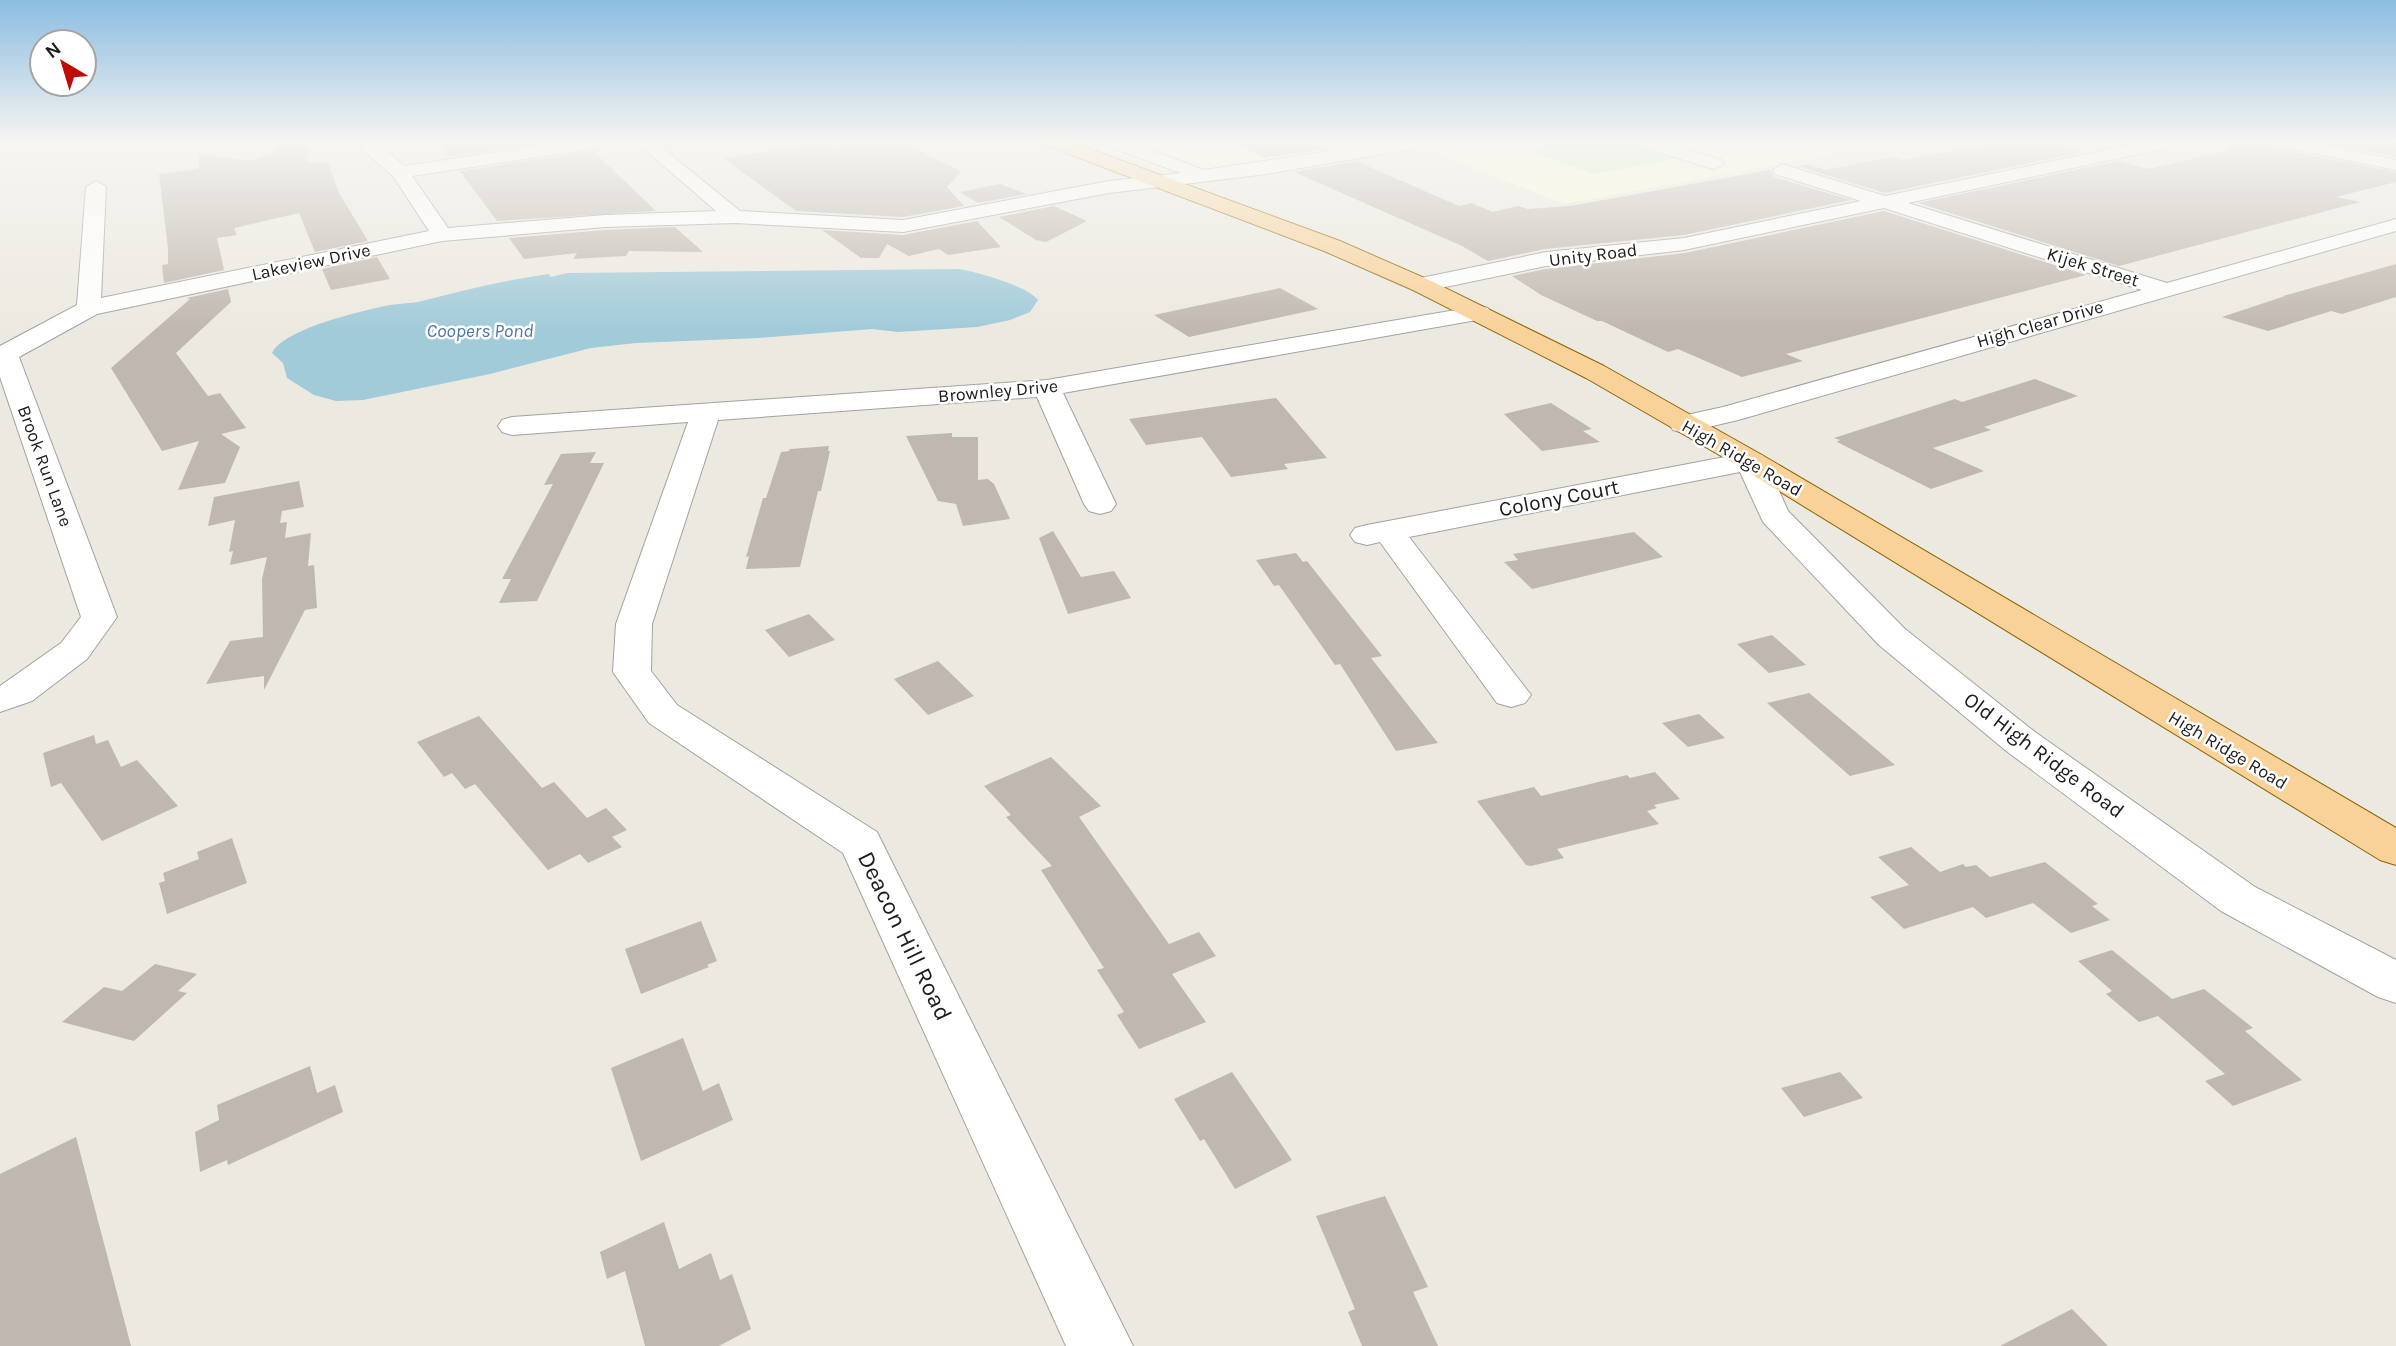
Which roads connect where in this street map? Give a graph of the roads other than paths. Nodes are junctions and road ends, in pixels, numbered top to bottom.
1 (95, 204) edge
2 (421, 204) edge
3 (719, 204) edge
4 (1021, 204) edge
5 (1220, 204) edge
6 (1875, 204) edge
7 (1890, 204) edge
8 (735, 217) junction
9 (2396, 225) edge
10 (442, 235) junction
11 (1421, 285) junction
12 (2164, 289) junction
13 (89, 308) junction
14 (1479, 313) junction
15 (1047, 388) junction
16 (706, 412) junction
17 (1683, 424) junction
18 (512, 426) dead end
19 (1751, 461) junction
20 (1100, 504) dead end
21 (1511, 695) dead end
22 (0, 700) edge
23 (2396, 849) edge
24 (2396, 983) edge
25 (1100, 1346) edge

1 - 13 street
2 - 10 street
3 - 8 street
4 - 8 street, Lakeview Drive
5 - 11 main road, High Ridge Road
6 - 11 street, Unity Road
7 - 12 street, Kijek Street
8 - 10 street, Lakeview Drive
9 - 12 street, High Clear Drive
10 - 13 street, Lakeview Drive
11 - 14 main road, High Ridge Road
12 - 17 street, High Clear Drive
13 - 22 street, Brook Run Lane
14 - 15 street, Brownley Drive
14 - 17 main road, High Ridge Road
15 - 16 street, Brownley Drive
15 - 20 street
16 - 18 street, Brownley Drive
16 - 25 street, Deacon Hill Road
17 - 19 main road, High Ridge Road
19 - 21 street, Colony Court
19 - 23 main road, High Ridge Road
19 - 24 street, Old High Ridge Road

